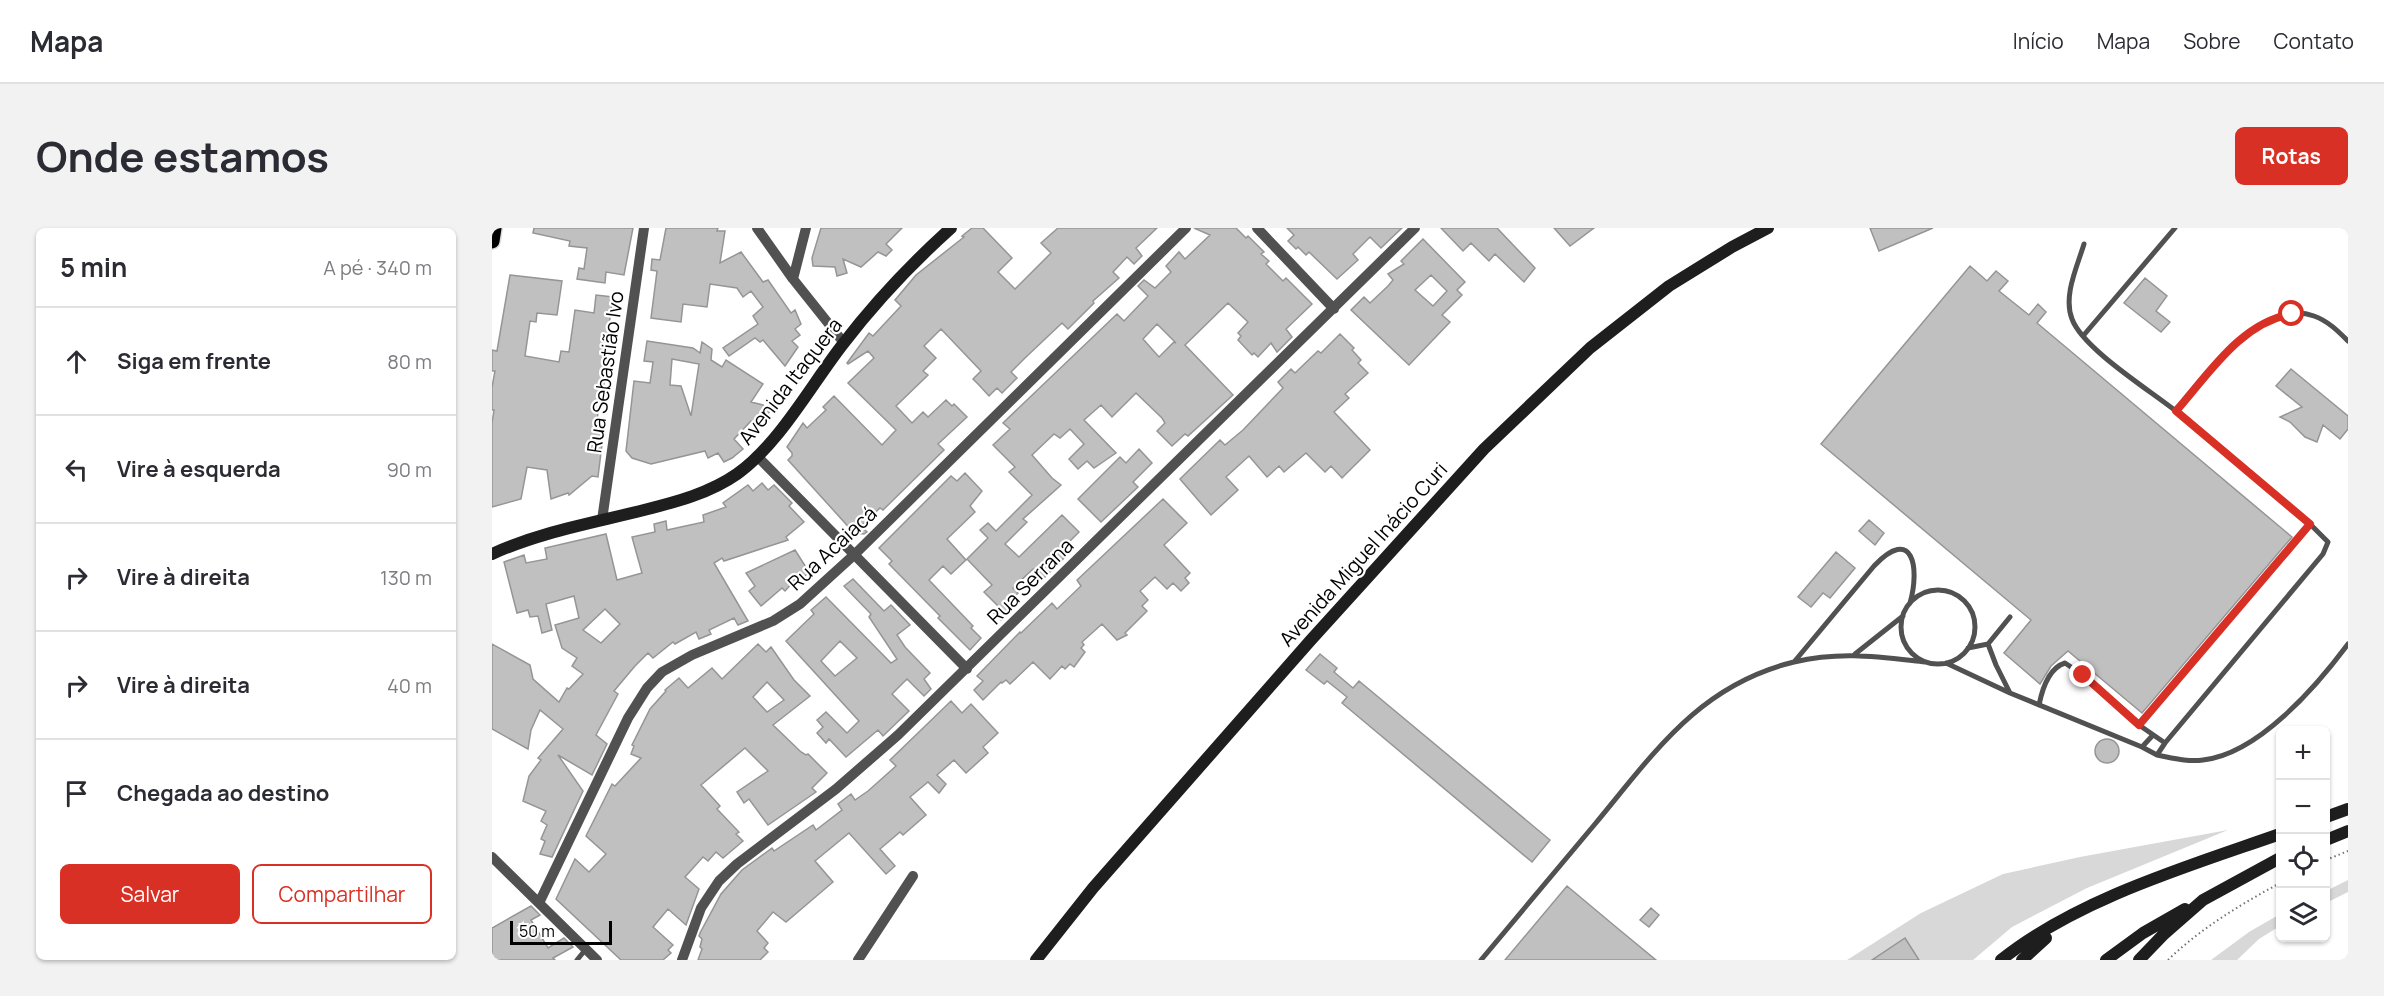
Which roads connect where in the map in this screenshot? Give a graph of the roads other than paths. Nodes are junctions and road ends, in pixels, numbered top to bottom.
1 (494, 228) edge
2 (644, 228) edge
3 (757, 228) edge
4 (806, 228) edge
5 (951, 228) edge
6 (1186, 228) edge
7 (1257, 228) edge
8 (1415, 228) edge
9 (1768, 228) edge
10 (2175, 228) edge
11 (492, 241) edge
12 (2084, 244) dead end
13 (793, 279) junction
14 (1334, 309) junction
15 (2084, 336) junction
16 (2348, 341) edge
17 (844, 343) junction
18 (2176, 411) junction
19 (757, 456) junction
20 (602, 520) junction
21 (2310, 524) junction
22 (492, 554) edge
23 (855, 554) junction
24 (1909, 604) junction
25 (1903, 615) junction
26 (2010, 616) dead end
27 (1988, 644) junction
28 (2348, 644) edge
29 (1968, 648) junction
30 (1855, 654) junction
31 (1794, 662) junction
32 (1925, 662) junction
33 (1946, 663) junction
34 (967, 669) junction
35 (2010, 693) junction
36 (2039, 705) junction
37 (2139, 725) junction
38 (2153, 735) junction
39 (2165, 742) junction
40 (2142, 747) junction
41 (2157, 755) junction
42 (2348, 809) edge
43 (2330, 815) edge
44 (2348, 831) edge
45 (2276, 835) edge
46 (2330, 838) edge
47 (492, 856) edge
48 (2276, 860) edge
49 (913, 876) dead end
50 (2203, 900) junction
51 (539, 903) junction
52 (2088, 907) junction
53 (586, 949) junction
54 (577, 960) edge
55 (597, 960) edge
56 (682, 960) edge
57 (858, 960) edge
58 (1036, 960) edge
59 (1481, 960) edge
60 (2001, 960) edge
61 (2022, 960) edge
62 (2106, 960) edge
63 (2139, 960) edge

1 - 11 main road
2 - 20 street, Rua Sebastião Ivo
3 - 13 street
4 - 13 street
5 - 17 street, Avenida Itaquera
6 - 23 street, Rua Acaiacá
7 - 14 street
8 - 14 street, Rua Serrana
9 - 58 street, Avenida Miguel Inácio Curi
10 - 15 lane
12 - 15 lane
13 - 17 street
14 - 34 street, Rua Serrana
15 - 18 lane
16 - 18 lane
17 - 19 street, Avenida Itaquera
18 - 21 lane
19 - 20 street, Avenida Itaquera
19 - 23 street
20 - 22 street, Avenida Itaquera
21 - 37 lane
21 - 39 lane
23 - 34 street
23 - 51 street, Rua Acaiacá
24 - 25 lane
24 - 29 lane
24 - 31 lane
25 - 30 lane
25 - 32 lane
26 - 27 lane
27 - 29 lane
27 - 35 lane
28 - 41 lane
29 - 33 lane
30 - 31 lane
30 - 32 lane
31 - 59 lane
32 - 33 lane
33 - 35 lane
34 - 56 street, Rua Serrana
35 - 36 lane
36 - 37 lane
36 - 40 lane
37 - 38 lane
38 - 39 lane
38 - 40 lane
39 - 41 lane
40 - 41 lane
42 - 43 street
44 - 46 street
45 - 52 street
47 - 51 street
48 - 50 street
49 - 57 street
50 - 62 street
50 - 63 street
51 - 53 street
52 - 60 street
52 - 61 street
53 - 54 lane
53 - 55 street

